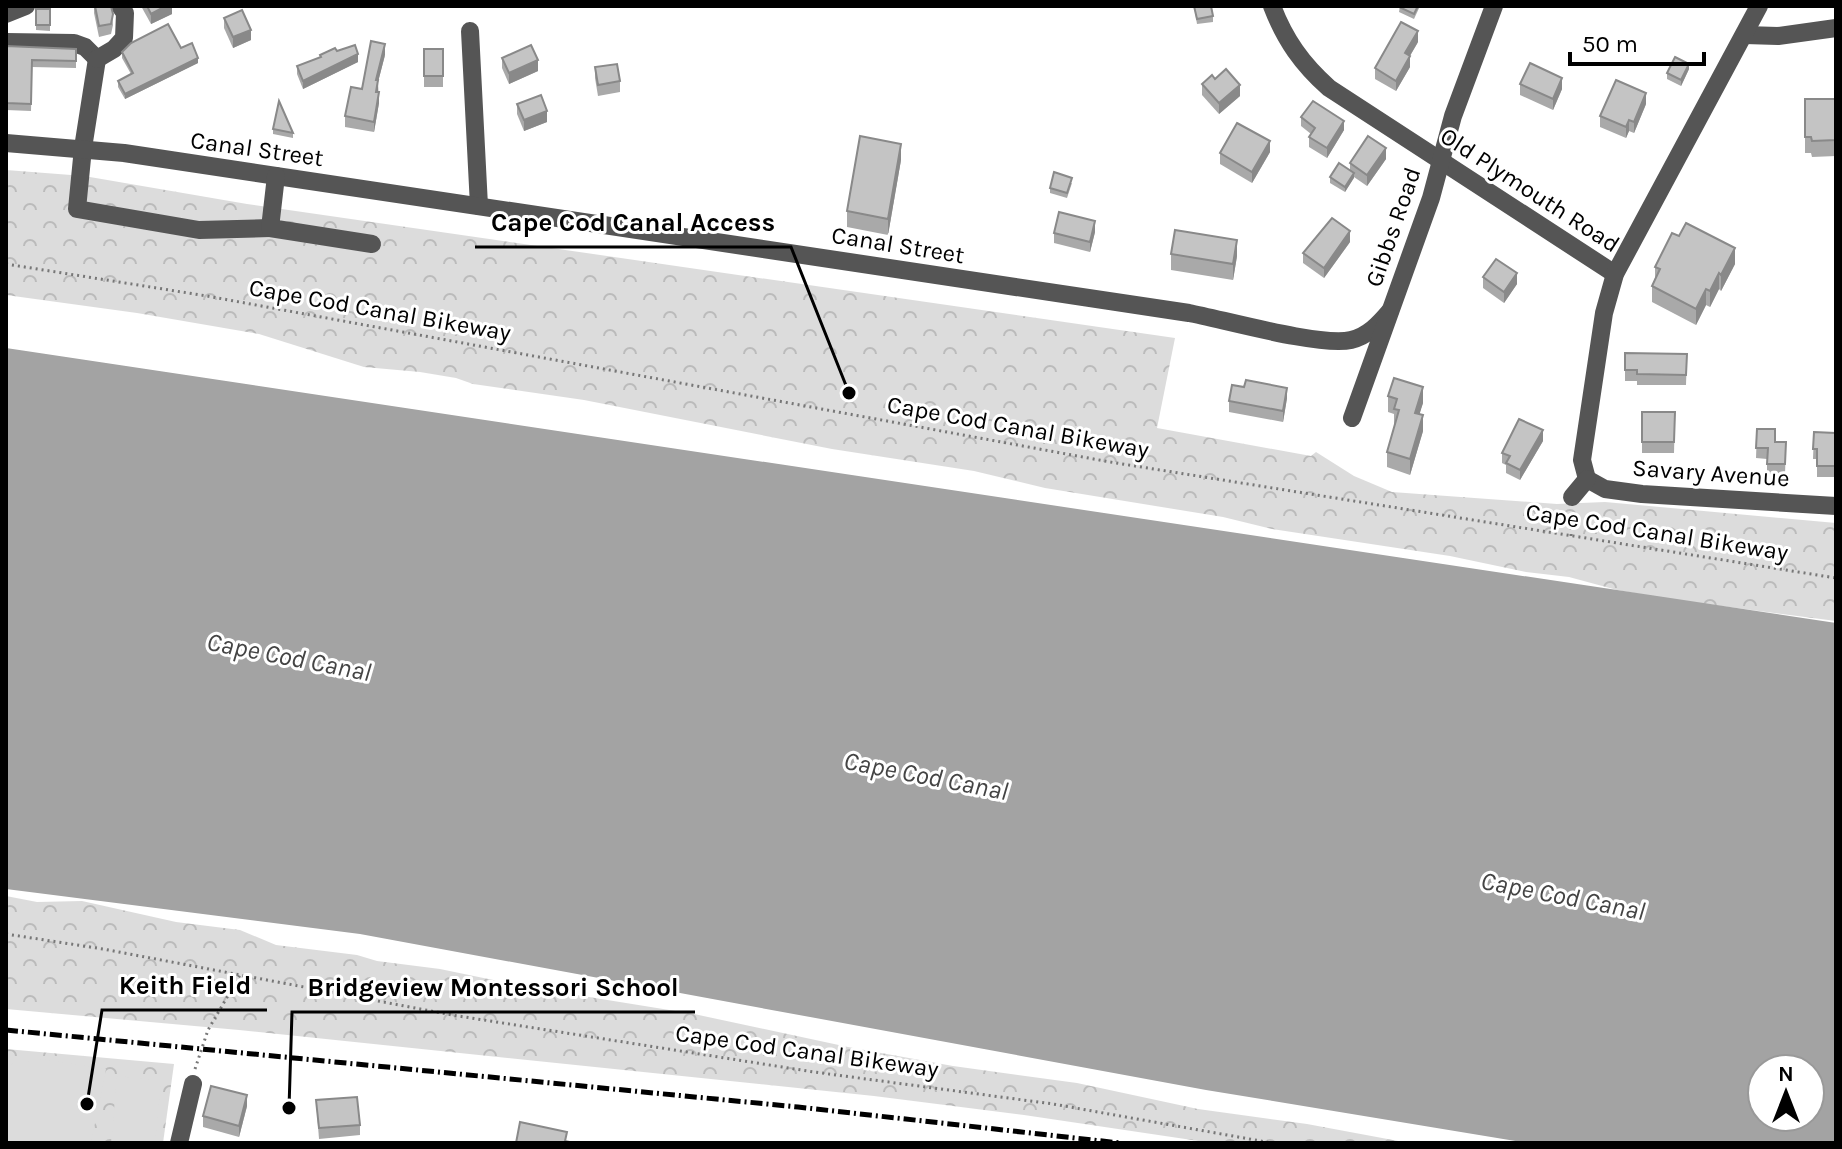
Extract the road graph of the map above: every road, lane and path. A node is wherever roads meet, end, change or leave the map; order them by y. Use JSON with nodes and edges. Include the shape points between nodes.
{"nodes":[{"id":1,"x":26,"y":6,"type":"edge"},
{"id":2,"x":120,"y":6,"type":"edge"},
{"id":3,"x":1272,"y":6,"type":"edge"},
{"id":4,"x":1494,"y":6,"type":"edge"},
{"id":5,"x":1759,"y":6,"type":"edge"},
{"id":6,"x":6,"y":14,"type":"edge"},
{"id":7,"x":1836,"y":28,"type":"edge"},
{"id":8,"x":470,"y":31,"type":"dead end"},
{"id":9,"x":1745,"y":35,"type":"junction"},
{"id":10,"x":6,"y":42,"type":"edge"},
{"id":11,"x":97,"y":59,"type":"junction"},
{"id":12,"x":6,"y":143,"type":"edge"},
{"id":13,"x":83,"y":148,"type":"junction"},
{"id":14,"x":1440,"y":160,"type":"junction"},
{"id":15,"x":276,"y":176,"type":"junction"},
{"id":16,"x":479,"y":206,"type":"junction"},
{"id":17,"x":270,"y":228,"type":"junction"},
{"id":18,"x":372,"y":244,"type":"dead end"},
{"id":19,"x":6,"y":264,"type":"edge"},
{"id":20,"x":1615,"y":274,"type":"junction"},
{"id":21,"x":1390,"y":311,"type":"junction"},
{"id":22,"x":1352,"y":418,"type":"dead end"},
{"id":23,"x":1587,"y":479,"type":"junction"},
{"id":24,"x":1572,"y":497,"type":"joint"},
{"id":25,"x":1836,"y":506,"type":"edge"},
{"id":26,"x":1571,"y":536,"type":"junction"},
{"id":27,"x":1836,"y":578,"type":"edge"},
{"id":28,"x":6,"y":934,"type":"edge"},
{"id":29,"x":240,"y":975,"type":"junction"},
{"id":30,"x":193,"y":1084,"type":"joint"},
{"id":31,"x":179,"y":1143,"type":"edge"},
{"id":32,"x":1272,"y":1143,"type":"edge"}],
"edges":[{"from":1,"to":6,"type":"street"},
{"from":2,"to":11,"type":"street","via":[[125,13],[124,38]]},
{"from":3,"to":14,"type":"street","name":"Old Plymouth Road","via":[[1294,52],[1310,71]]},
{"from":4,"to":14,"type":"street","name":"Gibbs Road"},
{"from":5,"to":9,"type":"street"},
{"from":7,"to":9,"type":"street"},
{"from":8,"to":16,"type":"street"},
{"from":9,"to":20,"type":"street"},
{"from":10,"to":11,"type":"street","via":[[74,43]]},
{"from":11,"to":13,"type":"street"},
{"from":12,"to":13,"type":"street","name":"Canal Street"},
{"from":13,"to":15,"type":"street","name":"Canal Street"},
{"from":13,"to":17,"type":"street","via":[[77,209],[199,230]]},
{"from":14,"to":20,"type":"street","name":"Old Plymouth Road"},
{"from":14,"to":21,"type":"street","name":"Gibbs Road"},
{"from":15,"to":16,"type":"street","name":"Canal Street"},
{"from":15,"to":17,"type":"street"},
{"from":16,"to":21,"type":"street","name":"Canal Street","via":[[1177,311],[1329,340],[1364,336]]},
{"from":17,"to":18,"type":"street"},
{"from":19,"to":26,"type":"path","name":"Cape Cod Canal Bikeway","via":[[1110,462]]},
{"from":20,"to":23,"type":"street","name":"Old Plymouth Road","via":[[1604,313],[1582,460]]},
{"from":21,"to":22,"type":"street","name":"Gibbs Road"},
{"from":23,"to":24,"type":"street"},
{"from":23,"to":25,"type":"street","name":"Savary Avenue","via":[[1605,489],[1642,494]]},
{"from":24,"to":26,"type":"path"},
{"from":26,"to":27,"type":"path","name":"Cape Cod Canal Bikeway"},
{"from":28,"to":29,"type":"path","name":"Cape Cod Canal Bikeway"},
{"from":29,"to":30,"type":"path","via":[[208,1030]]},
{"from":29,"to":32,"type":"path","name":"Cape Cod Canal Bikeway","via":[[452,1015],[1053,1104]]},
{"from":30,"to":31,"type":"street"}]}
